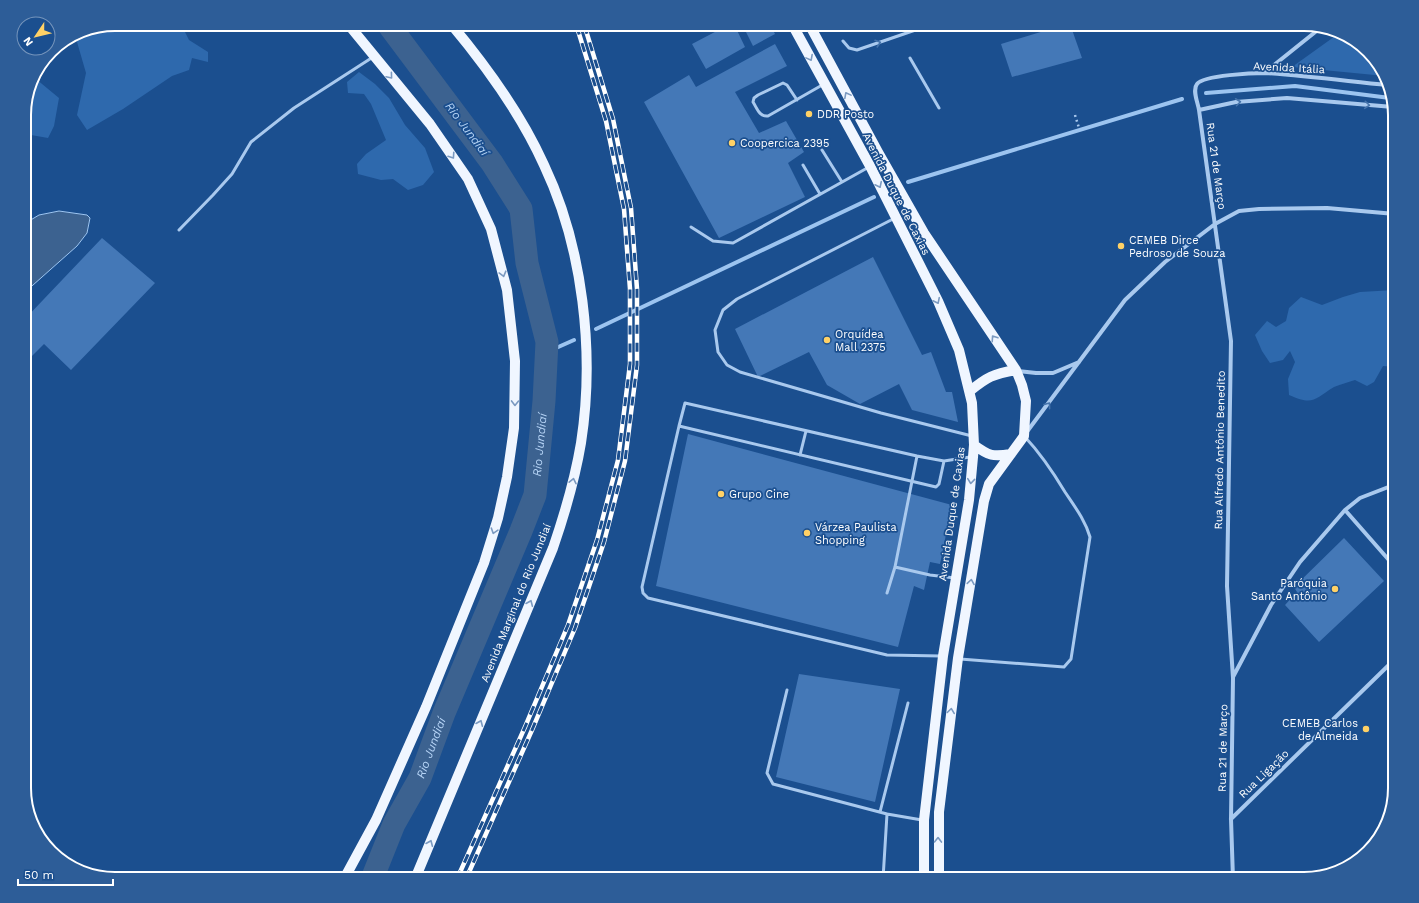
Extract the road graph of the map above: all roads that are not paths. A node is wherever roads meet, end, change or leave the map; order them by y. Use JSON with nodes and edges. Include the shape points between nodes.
{"nodes":[{"id":1,"x":354,"y":31,"type":"edge"},
{"id":2,"x":457,"y":31,"type":"edge"},
{"id":3,"x":796,"y":31,"type":"edge"},
{"id":4,"x":813,"y":31,"type":"edge"},
{"id":5,"x":913,"y":31,"type":"edge"},
{"id":6,"x":1315,"y":32,"type":"edge"},
{"id":7,"x":843,"y":41,"type":"dead end"},
{"id":8,"x":374,"y":56,"type":"junction"},
{"id":9,"x":910,"y":58,"type":"dead end"},
{"id":10,"x":1264,"y":73,"type":"junction"},
{"id":11,"x":824,"y":84,"type":"junction"},
{"id":12,"x":1382,"y":85,"type":"edge"},
{"id":13,"x":797,"y":100,"type":"junction"},
{"id":14,"x":1387,"y":107,"type":"edge"},
{"id":15,"x":939,"y":108,"type":"dead end"},
{"id":16,"x":1199,"y":110,"type":"junction"},
{"id":17,"x":822,"y":150,"type":"dead end"},
{"id":18,"x":803,"y":165,"type":"dead end"},
{"id":19,"x":870,"y":166,"type":"junction"},
{"id":20,"x":842,"y":182,"type":"junction"},
{"id":21,"x":820,"y":194,"type":"junction"},
{"id":22,"x":1388,"y":213,"type":"edge"},
{"id":23,"x":895,"y":218,"type":"junction"},
{"id":24,"x":1215,"y":224,"type":"junction"},
{"id":25,"x":691,"y":227,"type":"dead end"},
{"id":26,"x":179,"y":230,"type":"dead end"},
{"id":27,"x":1079,"y":362,"type":"junction"},
{"id":28,"x":1016,"y":370,"type":"junction"},
{"id":29,"x":970,"y":391,"type":"junction"},
{"id":30,"x":679,"y":426,"type":"junction"},
{"id":31,"x":806,"y":431,"type":"junction"},
{"id":32,"x":1024,"y":436,"type":"junction"},
{"id":33,"x":974,"y":441,"type":"junction"},
{"id":34,"x":1011,"y":454,"type":"junction"},
{"id":35,"x":800,"y":455,"type":"junction"},
{"id":36,"x":917,"y":456,"type":"junction"},
{"id":37,"x":973,"y":457,"type":"junction"},
{"id":38,"x":944,"y":461,"type":"junction"},
{"id":39,"x":912,"y":481,"type":"junction"},
{"id":40,"x":1388,"y":487,"type":"edge"},
{"id":41,"x":1345,"y":510,"type":"junction"},
{"id":42,"x":1388,"y":558,"type":"edge"},
{"id":43,"x":895,"y":567,"type":"junction"},
{"id":44,"x":956,"y":578,"type":"junction"},
{"id":45,"x":887,"y":593,"type":"dead end"},
{"id":46,"x":943,"y":656,"type":"junction"},
{"id":47,"x":958,"y":658,"type":"junction"},
{"id":48,"x":1388,"y":666,"type":"edge"},
{"id":49,"x":1233,"y":678,"type":"junction"},
{"id":50,"x":786,"y":690,"type":"dead end"},
{"id":51,"x":908,"y":703,"type":"dead end"},
{"id":52,"x":880,"y":812,"type":"junction"},
{"id":53,"x":887,"y":814,"type":"junction"},
{"id":54,"x":1231,"y":819,"type":"junction"},
{"id":55,"x":924,"y":820,"type":"junction"},
{"id":56,"x":348,"y":872,"type":"edge"},
{"id":57,"x":418,"y":872,"type":"edge"},
{"id":58,"x":883,"y":872,"type":"edge"},
{"id":59,"x":924,"y":872,"type":"edge"},
{"id":60,"x":938,"y":872,"type":"edge"},
{"id":61,"x":1232,"y":872,"type":"edge"}],
"edges":[{"from":1,"to":8,"type":"main road"},
{"from":57,"to":2,"type":"main road","name":"Avenida Marginal do Rio Jundiaí","one_way":true,"via":[[554,548],[570,497],[581,443],[587,385],[585,330],[577,266],[564,216],[545,165],[522,122],[481,60]]},
{"from":3,"to":11,"type":"main road","name":"Avenida Duque de Caxias","one_way":true},
{"from":28,"to":4,"type":"main road","name":"Avenida Duque de Caxias","one_way":true,"via":[[924,232]]},
{"from":7,"to":5,"type":"lane","one_way":true,"via":[[849,48],[857,50]]},
{"from":6,"to":10,"type":"street"},
{"from":8,"to":26,"type":"lane","via":[[294,108],[251,142],[232,174]]},
{"from":8,"to":56,"type":"main road","one_way":true,"via":[[430,124],[468,180],[491,229],[507,290],[510,313],[515,361],[514,428],[498,518],[484,563],[426,707],[376,820]]},
{"from":9,"to":15,"type":"lane"},
{"from":10,"to":12,"type":"street","name":"Avenida Itália"},
{"from":10,"to":16,"type":"street","name":"Avenida Itália","via":[[1213,76],[1202,80],[1195,90]]},
{"from":11,"to":13,"type":"lane"},
{"from":11,"to":19,"type":"main road","name":"Avenida Duque de Caxias"},
{"from":13,"to":13,"type":"lane","via":[[764,117],[753,102],[758,95],[783,84],[787,85]]},
{"from":16,"to":14,"type":"street","one_way":true,"via":[[1236,102],[1287,98]]},
{"from":16,"to":24,"type":"street","name":"Rua 21 de Março"},
{"from":17,"to":20,"type":"lane"},
{"from":18,"to":21,"type":"lane"},
{"from":19,"to":20,"type":"lane"},
{"from":19,"to":23,"type":"main road","name":"Avenida Duque de Caxias","one_way":true},
{"from":20,"to":21,"type":"lane"},
{"from":21,"to":25,"type":"lane","via":[[733,243],[713,241]]},
{"from":22,"to":24,"type":"street","via":[[1327,208],[1259,209],[1239,211]]},
{"from":23,"to":29,"type":"main road","name":"Avenida Duque de Caxias","one_way":true,"via":[[938,301],[959,350]]},
{"from":23,"to":33,"type":"lane","via":[[737,299],[724,310],[715,330],[718,352],[728,365],[740,372]]},
{"from":24,"to":27,"type":"street","via":[[1165,262],[1125,300]]},
{"from":24,"to":49,"type":"street","name":"Rua Alfredo Antônio Benedito","via":[[1231,341],[1227,586]]},
{"from":27,"to":28,"type":"street","via":[[1053,373]]},
{"from":32,"to":27,"type":"street","one_way":true},
{"from":28,"to":29,"type":"main road","via":[[985,378]]},
{"from":28,"to":32,"type":"main road","via":[[1026,401]]},
{"from":29,"to":33,"type":"main road","name":"Avenida Duque de Caxias"},
{"from":30,"to":31,"type":"lane","via":[[685,402]]},
{"from":30,"to":35,"type":"lane"},
{"from":30,"to":46,"type":"lane","via":[[642,587],[648,598],[887,655]]},
{"from":31,"to":35,"type":"lane"},
{"from":31,"to":36,"type":"lane"},
{"from":32,"to":34,"type":"main road"},
{"from":32,"to":47,"type":"lane","via":[[1046,462],[1086,524],[1090,538],[1072,659],[1064,667]]},
{"from":33,"to":34,"type":"main road","via":[[985,453],[997,457]]},
{"from":33,"to":37,"type":"main road","name":"Avenida Duque de Caxias"},
{"from":47,"to":34,"type":"main road","one_way":true,"via":[[984,501],[989,484]]},
{"from":35,"to":39,"type":"lane"},
{"from":36,"to":38,"type":"lane"},
{"from":36,"to":39,"type":"lane"},
{"from":37,"to":38,"type":"lane"},
{"from":37,"to":44,"type":"main road","name":"Avenida Duque de Caxias","one_way":true},
{"from":38,"to":39,"type":"lane","via":[[938,486]]},
{"from":39,"to":43,"type":"lane"},
{"from":40,"to":41,"type":"street","via":[[1360,498]]},
{"from":41,"to":42,"type":"street"},
{"from":41,"to":49,"type":"street","via":[[1300,562],[1271,605]]},
{"from":43,"to":44,"type":"lane"},
{"from":43,"to":45,"type":"lane"},
{"from":44,"to":46,"type":"main road","name":"Avenida Duque de Caxias"},
{"from":46,"to":55,"type":"main road","name":"Avenida Duque de Caxias"},
{"from":60,"to":47,"type":"main road","one_way":true,"via":[[938,812]]},
{"from":48,"to":54,"type":"street","name":"Rua Ligação"},
{"from":49,"to":54,"type":"street","name":"Rua 21 de Março"},
{"from":50,"to":52,"type":"lane","via":[[767,773],[773,784]]},
{"from":51,"to":52,"type":"lane"},
{"from":52,"to":53,"type":"lane"},
{"from":53,"to":55,"type":"lane"},
{"from":53,"to":58,"type":"lane"},
{"from":54,"to":61,"type":"street"},
{"from":55,"to":59,"type":"main road","name":"Avenida Duque de Caxias"}]}
